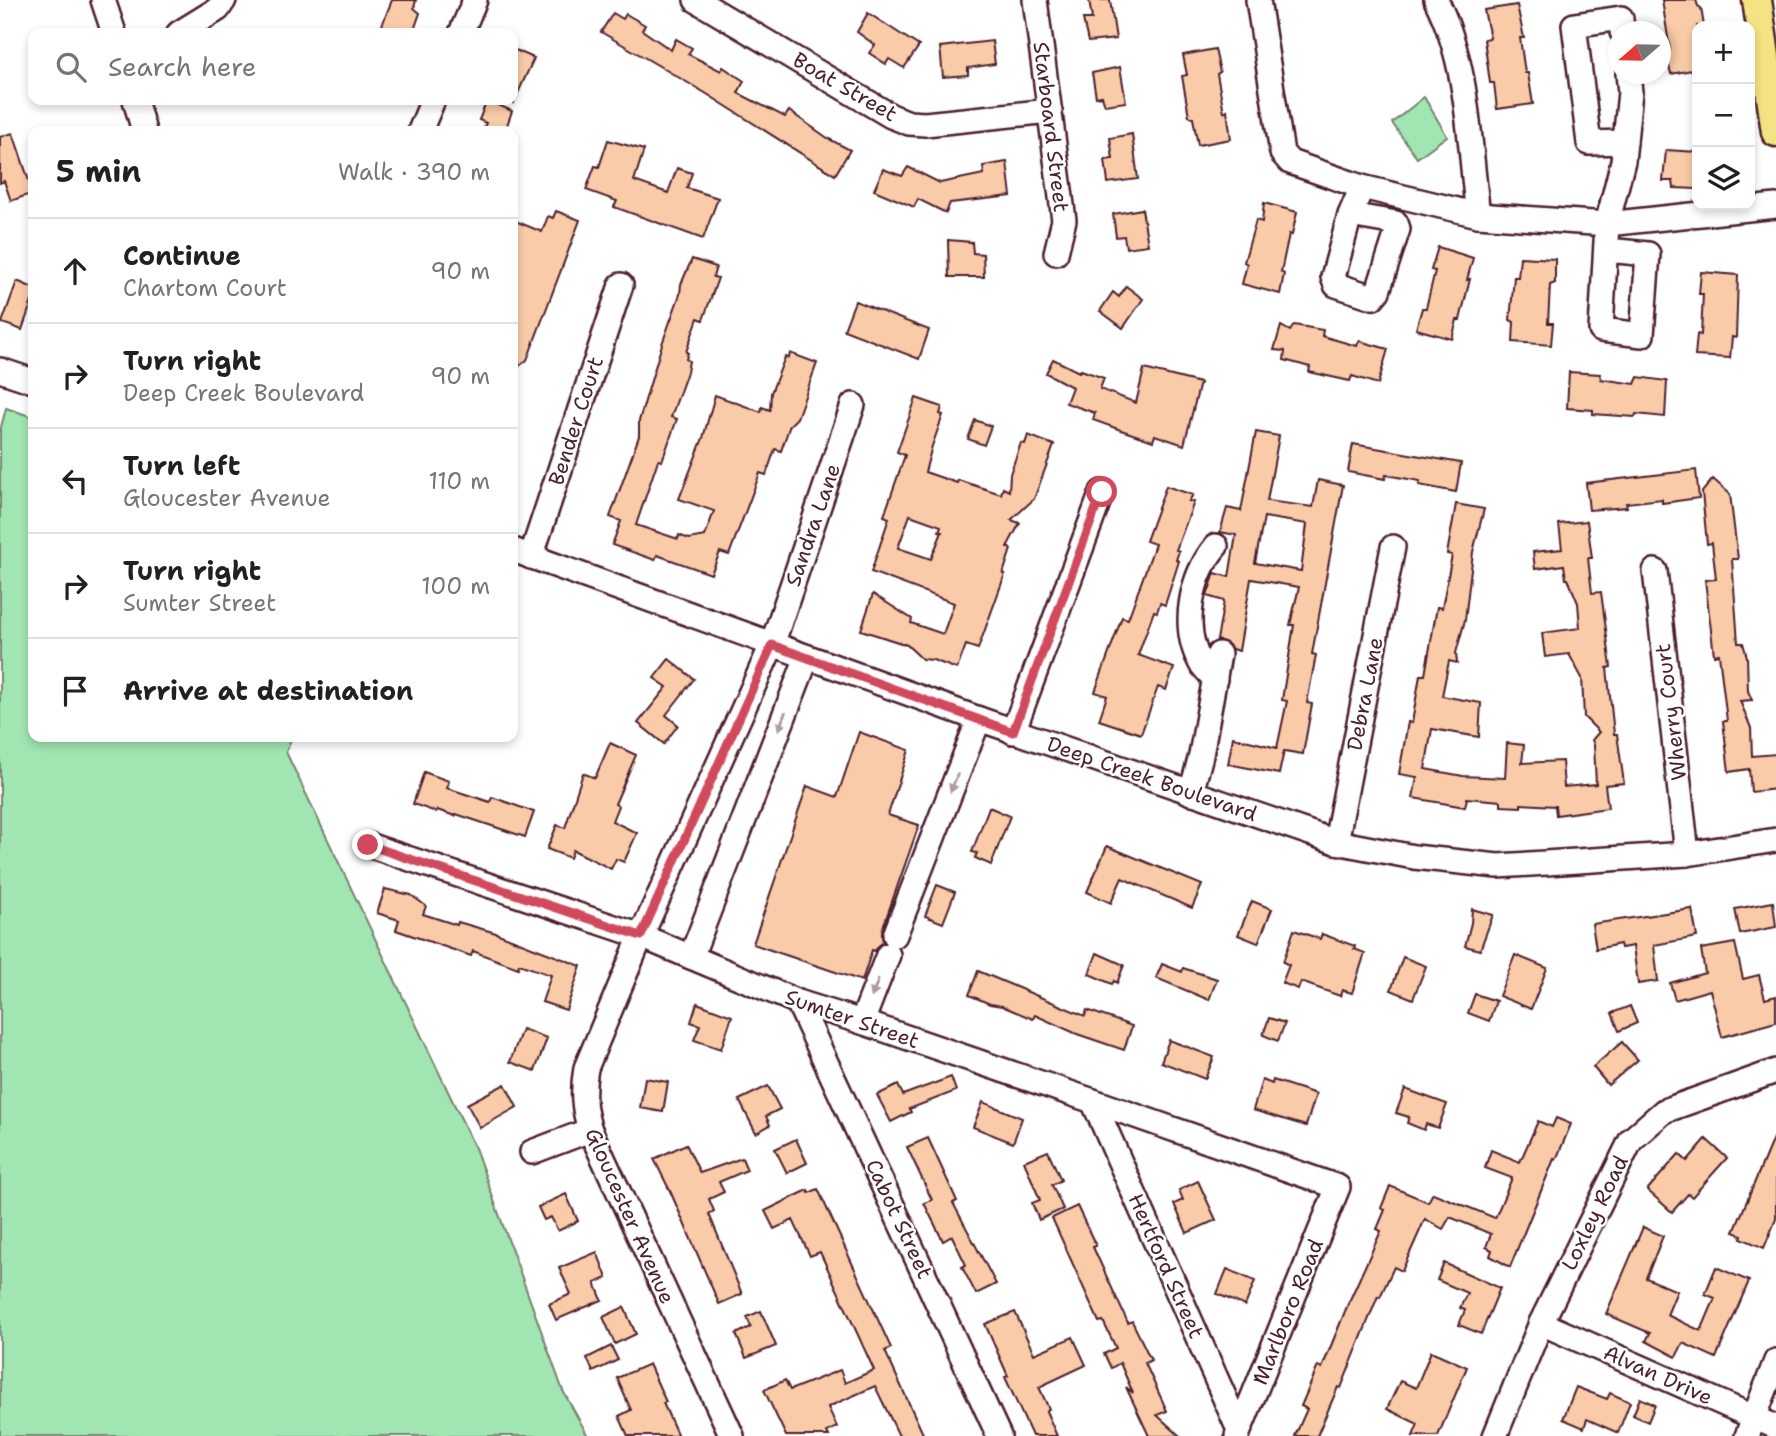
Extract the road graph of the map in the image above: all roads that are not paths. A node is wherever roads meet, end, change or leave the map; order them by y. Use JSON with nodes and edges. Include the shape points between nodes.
{"nodes":[{"id":1,"x":103,"y":0,"type":"edge"},
{"id":2,"x":224,"y":0,"type":"edge"},
{"id":3,"x":475,"y":0,"type":"edge"},
{"id":4,"x":696,"y":0,"type":"edge"},
{"id":5,"x":1035,"y":0,"type":"edge"},
{"id":6,"x":1258,"y":0,"type":"edge"},
{"id":7,"x":1436,"y":0,"type":"edge"},
{"id":8,"x":1757,"y":0,"type":"edge"},
{"id":9,"x":731,"y":9,"type":"edge"},
{"id":10,"x":1621,"y":21,"type":"edge"},
{"id":11,"x":112,"y":28,"type":"edge"},
{"id":12,"x":187,"y":28,"type":"edge"},
{"id":13,"x":463,"y":28,"type":"edge"},
{"id":14,"x":1771,"y":59,"type":"edge"},
{"id":15,"x":1629,"y":84,"type":"edge"},
{"id":16,"x":136,"y":105,"type":"edge"},
{"id":17,"x":431,"y":105,"type":"edge"},
{"id":18,"x":1051,"y":111,"type":"junction"},
{"id":19,"x":143,"y":126,"type":"edge"},
{"id":20,"x":422,"y":126,"type":"edge"},
{"id":21,"x":1776,"y":132,"type":"edge"},
{"id":22,"x":1625,"y":142,"type":"junction"},
{"id":23,"x":1362,"y":187,"type":"junction"},
{"id":24,"x":1776,"y":206,"type":"edge"},
{"id":25,"x":1350,"y":215,"type":"dead end"},
{"id":26,"x":1478,"y":215,"type":"junction"},
{"id":27,"x":1607,"y":225,"type":"junction"},
{"id":28,"x":1606,"y":250,"type":"dead end"},
{"id":29,"x":1056,"y":253,"type":"dead end"},
{"id":30,"x":621,"y":285,"type":"dead end"},
{"id":31,"x":0,"y":370,"type":"edge"},
{"id":32,"x":28,"y":379,"type":"edge"},
{"id":33,"x":853,"y":405,"type":"dead end"},
{"id":34,"x":1102,"y":492,"type":"dead end"},
{"id":35,"x":1216,"y":546,"type":"dead end"},
{"id":36,"x":1393,"y":547,"type":"dead end"},
{"id":37,"x":522,"y":553,"type":"edge"},
{"id":38,"x":1654,"y":570,"type":"dead end"},
{"id":39,"x":772,"y":645,"type":"junction"},
{"id":40,"x":1219,"y":654,"type":"dead end"},
{"id":41,"x":807,"y":657,"type":"junction"},
{"id":42,"x":1215,"y":679,"type":"junction"},
{"id":43,"x":979,"y":719,"type":"junction"},
{"id":44,"x":1013,"y":732,"type":"junction"},
{"id":45,"x":1192,"y":793,"type":"junction"},
{"id":46,"x":1776,"y":840,"type":"edge"},
{"id":47,"x":1336,"y":842,"type":"junction"},
{"id":48,"x":368,"y":845,"type":"dead end"},
{"id":49,"x":1687,"y":854,"type":"junction"},
{"id":50,"x":641,"y":936,"type":"junction"},
{"id":51,"x":691,"y":957,"type":"junction"},
{"id":52,"x":798,"y":1002,"type":"junction"},
{"id":53,"x":862,"y":1022,"type":"junction"},
{"id":54,"x":1776,"y":1071,"type":"edge"},
{"id":55,"x":1093,"y":1101,"type":"junction"},
{"id":56,"x":590,"y":1130,"type":"junction"},
{"id":57,"x":532,"y":1152,"type":"dead end"},
{"id":58,"x":1338,"y":1187,"type":"joint"},
{"id":59,"x":1541,"y":1323,"type":"junction"},
{"id":60,"x":1776,"y":1361,"type":"edge"},
{"id":61,"x":1751,"y":1427,"type":"edge"},
{"id":62,"x":1776,"y":1427,"type":"edge"},
{"id":63,"x":1238,"y":1433,"type":"edge"},
{"id":64,"x":732,"y":1436,"type":"edge"},
{"id":65,"x":999,"y":1436,"type":"edge"},
{"id":66,"x":1495,"y":1436,"type":"edge"}],
"edges":[{"from":1,"to":11,"type":"street"},
{"from":2,"to":12,"type":"street","via":[[218,9]]},
{"from":3,"to":13,"type":"street"},
{"from":4,"to":9,"type":"street","name":"Boat Street"},
{"from":5,"to":18,"type":"street","name":"Starboard Street"},
{"from":6,"to":23,"type":"street","via":[[1282,153],[1290,162]]},
{"from":7,"to":26,"type":"street","via":[[1450,26],[1463,91]]},
{"from":8,"to":14,"type":"main road"},
{"from":9,"to":18,"type":"street","name":"Boat Street","via":[[891,116],[909,123]]},
{"from":10,"to":22,"type":"street","via":[[1574,25],[1589,143]]},
{"from":14,"to":21,"type":"main road"},
{"from":15,"to":22,"type":"street"},
{"from":16,"to":19,"type":"street"},
{"from":17,"to":20,"type":"street"},
{"from":18,"to":29,"type":"street","name":"Starboard Street","via":[[1064,220]]},
{"from":22,"to":27,"type":"street"},
{"from":23,"to":25,"type":"street"},
{"from":23,"to":26,"type":"street"},
{"from":24,"to":27,"type":"street"},
{"from":26,"to":27,"type":"street"},
{"from":27,"to":28,"type":"street"},
{"from":30,"to":37,"type":"street","name":"Bender Court"},
{"from":31,"to":32,"type":"street"},
{"from":33,"to":39,"type":"street","name":"Sandra Lane"},
{"from":34,"to":44,"type":"street"},
{"from":35,"to":42,"type":"street","via":[[1205,559],[1190,611],[1200,663]]},
{"from":36,"to":47,"type":"street","name":"Debra Lane"},
{"from":37,"to":39,"type":"street","name":"Deep Creek Boulevard"},
{"from":38,"to":49,"type":"street","name":"Wherry Court"},
{"from":39,"to":41,"type":"street","name":"Deep Creek Boulevard"},
{"from":39,"to":50,"type":"street","name":"Gloucester Avenue"},
{"from":40,"to":42,"type":"street"},
{"from":41,"to":43,"type":"street","name":"Deep Creek Boulevard"},
{"from":41,"to":51,"type":"street","one_way":true},
{"from":42,"to":45,"type":"street"},
{"from":43,"to":44,"type":"street","name":"Deep Creek Boulevard"},
{"from":43,"to":53,"type":"street","one_way":true},
{"from":44,"to":45,"type":"street","name":"Deep Creek Boulevard"},
{"from":45,"to":47,"type":"street","name":"Deep Creek Boulevard"},
{"from":46,"to":49,"type":"street","name":"Deep Creek Boulevard"},
{"from":47,"to":49,"type":"street","name":"Deep Creek Boulevard","via":[[1498,866]]},
{"from":48,"to":50,"type":"street","name":"Sumter Street"},
{"from":50,"to":51,"type":"street","name":"Sumter Street"},
{"from":50,"to":56,"type":"street","name":"Gloucester Avenue","via":[[586,1068],[583,1106]]},
{"from":51,"to":52,"type":"street","name":"Sumter Street"},
{"from":52,"to":53,"type":"street","name":"Sumter Street"},
{"from":52,"to":65,"type":"street","name":"Cabot Street"},
{"from":53,"to":55,"type":"street","name":"Sumter Street"},
{"from":54,"to":59,"type":"street","name":"Loxley Road","via":[[1664,1111],[1631,1140]]},
{"from":55,"to":58,"type":"street","name":"Sumter Street"},
{"from":55,"to":63,"type":"street","name":"Hertford Street"},
{"from":56,"to":57,"type":"street"},
{"from":56,"to":64,"type":"street","name":"Gloucester Avenue"},
{"from":58,"to":63,"type":"street","name":"Marlboro Road"},
{"from":59,"to":61,"type":"street","name":"Alvan Drive"},
{"from":59,"to":66,"type":"street","name":"Loxley Road"},
{"from":60,"to":61,"type":"street"},
{"from":61,"to":62,"type":"street","name":"Alvan Drive"}]}
